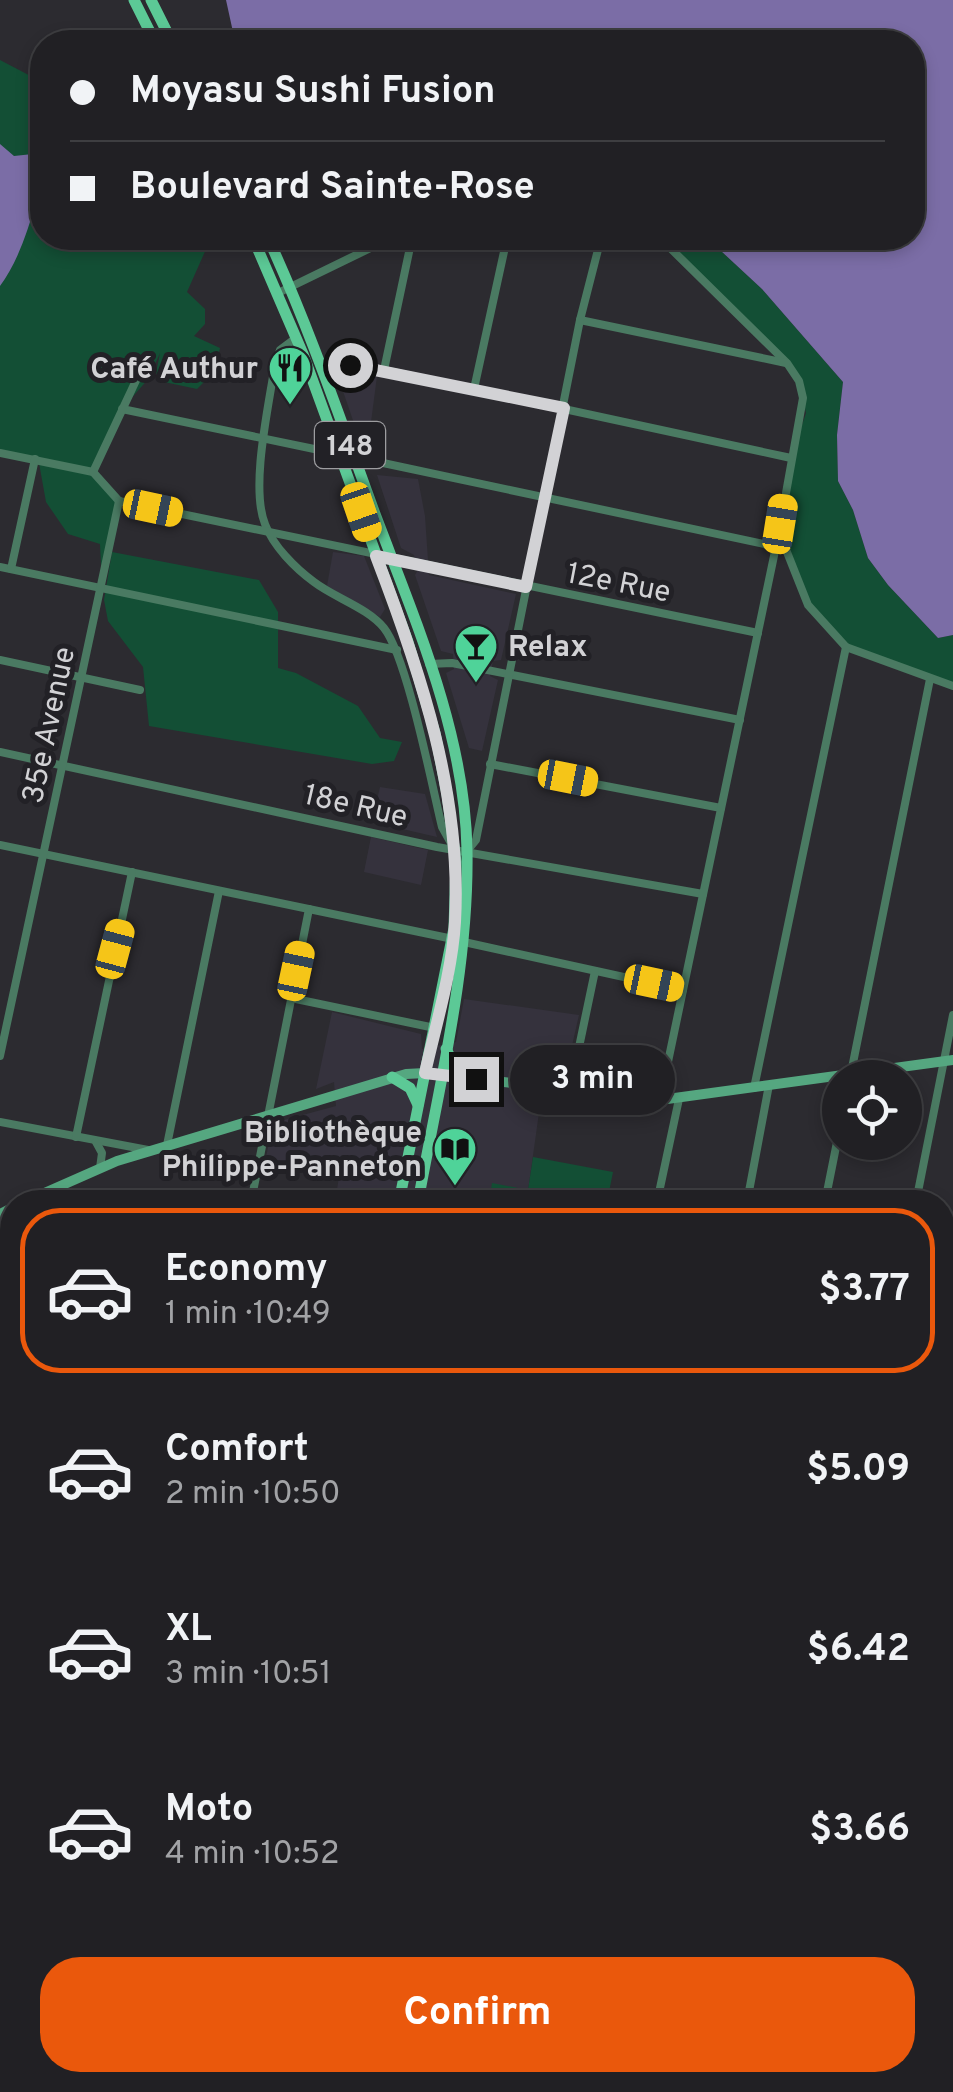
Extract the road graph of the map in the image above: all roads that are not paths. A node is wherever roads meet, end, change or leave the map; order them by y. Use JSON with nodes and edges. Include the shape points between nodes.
{"nodes":[{"id":1,"x":134,"y":0,"type":"edge"},
{"id":2,"x":151,"y":0,"type":"edge"},
{"id":3,"x":149,"y":30,"type":"edge"},
{"id":4,"x":166,"y":30,"type":"edge"},
{"id":5,"x":260,"y":250,"type":"edge"},
{"id":6,"x":272,"y":250,"type":"edge"},
{"id":7,"x":366,"y":250,"type":"edge"},
{"id":8,"x":409,"y":250,"type":"edge"},
{"id":9,"x":504,"y":250,"type":"edge"},
{"id":10,"x":598,"y":250,"type":"edge"},
{"id":11,"x":672,"y":250,"type":"edge"},
{"id":12,"x":284,"y":290,"type":"junction"},
{"id":13,"x":580,"y":320,"type":"junction"},
{"id":14,"x":302,"y":335,"type":"junction"},
{"id":15,"x":787,"y":364,"type":"junction"},
{"id":16,"x":321,"y":365,"type":"junction"},
{"id":17,"x":384,"y":370,"type":"junction"},
{"id":18,"x":140,"y":372,"type":"dead end"},
{"id":19,"x":474,"y":388,"type":"junction"},
{"id":20,"x":564,"y":408,"type":"junction"},
{"id":21,"x":122,"y":409,"type":"junction"},
{"id":22,"x":265,"y":438,"type":"junction"},
{"id":23,"x":338,"y":449,"type":"junction"},
{"id":24,"x":0,"y":453,"type":"edge"},
{"id":25,"x":791,"y":458,"type":"junction"},
{"id":26,"x":35,"y":459,"type":"junction"},
{"id":27,"x":357,"y":463,"type":"junction"},
{"id":28,"x":93,"y":472,"type":"junction"},
{"id":29,"x":544,"y":497,"type":"junction"},
{"id":30,"x":119,"y":501,"type":"junction"},
{"id":31,"x":269,"y":532,"type":"junction"},
{"id":32,"x":781,"y":548,"type":"junction"},
{"id":33,"x":376,"y":556,"type":"junction"},
{"id":34,"x":392,"y":559,"type":"junction"},
{"id":35,"x":0,"y":567,"type":"edge"},
{"id":36,"x":11,"y":570,"type":"junction"},
{"id":37,"x":526,"y":587,"type":"junction"},
{"id":38,"x":100,"y":588,"type":"junction"},
{"id":39,"x":758,"y":633,"type":"junction"},
{"id":40,"x":846,"y":648,"type":"junction"},
{"id":41,"x":395,"y":650,"type":"junction"},
{"id":42,"x":411,"y":651,"type":"junction"},
{"id":43,"x":0,"y":660,"type":"edge"},
{"id":44,"x":429,"y":664,"type":"junction"},
{"id":45,"x":508,"y":674,"type":"junction"},
{"id":46,"x":81,"y":677,"type":"junction"},
{"id":47,"x":930,"y":679,"type":"junction"},
{"id":48,"x":953,"y":686,"type":"edge"},
{"id":49,"x":140,"y":690,"type":"dead end"},
{"id":50,"x":740,"y":720,"type":"junction"},
{"id":51,"x":0,"y":752,"type":"edge"},
{"id":52,"x":490,"y":764,"type":"junction"},
{"id":53,"x":62,"y":766,"type":"junction"},
{"id":54,"x":721,"y":808,"type":"junction"},
{"id":55,"x":0,"y":845,"type":"edge"},
{"id":56,"x":461,"y":850,"type":"junction"},
{"id":57,"x":43,"y":854,"type":"junction"},
{"id":58,"x":132,"y":872,"type":"junction"},
{"id":59,"x":219,"y":890,"type":"junction"},
{"id":60,"x":703,"y":894,"type":"junction"},
{"id":61,"x":309,"y":909,"type":"junction"},
{"id":62,"x":458,"y":941,"type":"junction"},
{"id":63,"x":594,"y":971,"type":"junction"},
{"id":64,"x":683,"y":990,"type":"junction"},
{"id":65,"x":291,"y":998,"type":"junction"},
{"id":66,"x":953,"y":1015,"type":"edge"},
{"id":67,"x":435,"y":1028,"type":"junction"},
{"id":68,"x":446,"y":1049,"type":"junction"},
{"id":69,"x":0,"y":1056,"type":"edge"},
{"id":70,"x":853,"y":1060,"type":"edge"},
{"id":71,"x":948,"y":1061,"type":"edge"},
{"id":72,"x":922,"y":1065,"type":"edge"},
{"id":73,"x":425,"y":1073,"type":"junction"},
{"id":74,"x":440,"y":1075,"type":"junction"},
{"id":75,"x":392,"y":1077,"type":"junction"},
{"id":76,"x":476,"y":1079,"type":"junction"},
{"id":77,"x":822,"y":1079,"type":"edge"},
{"id":78,"x":769,"y":1086,"type":"junction"},
{"id":79,"x":754,"y":1088,"type":"junction"},
{"id":80,"x":570,"y":1090,"type":"junction"},
{"id":81,"x":679,"y":1099,"type":"junction"},
{"id":82,"x":660,"y":1100,"type":"junction"},
{"id":83,"x":418,"y":1105,"type":"junction"},
{"id":84,"x":266,"y":1115,"type":"junction"},
{"id":85,"x":0,"y":1122,"type":"edge"},
{"id":86,"x":76,"y":1138,"type":"junction"},
{"id":87,"x":96,"y":1142,"type":"junction"},
{"id":88,"x":167,"y":1145,"type":"junction"},
{"id":89,"x":149,"y":1150,"type":"junction"},
{"id":90,"x":833,"y":1160,"type":"edge"},
{"id":91,"x":100,"y":1168,"type":"junction"},
{"id":92,"x":57,"y":1190,"type":"edge"},
{"id":93,"x":253,"y":1190,"type":"edge"},
{"id":94,"x":401,"y":1190,"type":"edge"},
{"id":95,"x":420,"y":1190,"type":"edge"},
{"id":96,"x":660,"y":1190,"type":"edge"},
{"id":97,"x":749,"y":1190,"type":"edge"},
{"id":98,"x":827,"y":1190,"type":"edge"},
{"id":99,"x":919,"y":1190,"type":"edge"}],
"edges":[{"from":1,"to":3,"type":"main road"},
{"from":2,"to":4,"type":"main road"},
{"from":5,"to":12,"type":"main road","number":"148"},
{"from":6,"to":12,"type":"main road","number":"148"},
{"from":7,"to":12,"type":"street"},
{"from":8,"to":17,"type":"street"},
{"from":9,"to":19,"type":"street"},
{"from":10,"to":13,"type":"street"},
{"from":11,"to":15,"type":"street"},
{"from":12,"to":14,"type":"main road","number":"148"},
{"from":13,"to":15,"type":"street"},
{"from":13,"to":20,"type":"street"},
{"from":14,"to":16,"type":"main road","number":"148"},
{"from":14,"to":22,"type":"street","via":[[278,355]]},
{"from":14,"to":23,"type":"main road","number":"148"},
{"from":15,"to":25,"type":"street","via":[[803,398]]},
{"from":16,"to":17,"type":"street"},
{"from":16,"to":27,"type":"main road","number":"148"},
{"from":17,"to":19,"type":"street"},
{"from":18,"to":21,"type":"street"},
{"from":19,"to":20,"type":"street"},
{"from":20,"to":25,"type":"street"},
{"from":20,"to":29,"type":"street"},
{"from":21,"to":22,"type":"street"},
{"from":21,"to":28,"type":"street"},
{"from":22,"to":23,"type":"street"},
{"from":22,"to":31,"type":"street","via":[[260,499]]},
{"from":23,"to":33,"type":"main road","number":"148"},
{"from":24,"to":26,"type":"street"},
{"from":25,"to":32,"type":"street"},
{"from":26,"to":28,"type":"street"},
{"from":26,"to":36,"type":"street"},
{"from":27,"to":29,"type":"street","via":[[369,460]]},
{"from":27,"to":34,"type":"main road","number":"148"},
{"from":28,"to":30,"type":"street"},
{"from":29,"to":32,"type":"street"},
{"from":29,"to":37,"type":"street"},
{"from":30,"to":31,"type":"street","name":"12e Rue"},
{"from":30,"to":38,"type":"street","name":"35e Avenue"},
{"from":31,"to":33,"type":"street","name":"12e Rue"},
{"from":31,"to":41,"type":"street","via":[[307,577],[380,624]]},
{"from":32,"to":39,"type":"street"},
{"from":32,"to":40,"type":"street","via":[[808,605]]},
{"from":33,"to":34,"type":"street","name":"12e Rue"},
{"from":33,"to":42,"type":"main road","number":"148"},
{"from":34,"to":37,"type":"street","name":"12e Rue"},
{"from":34,"to":44,"type":"main road","number":"148"},
{"from":35,"to":36,"type":"street"},
{"from":36,"to":38,"type":"street"},
{"from":37,"to":39,"type":"street","name":"12e Rue"},
{"from":37,"to":45,"type":"street"},
{"from":38,"to":41,"type":"street"},
{"from":38,"to":46,"type":"street","name":"35e Avenue"},
{"from":39,"to":50,"type":"street"},
{"from":40,"to":47,"type":"street"},
{"from":40,"to":79,"type":"street"},
{"from":41,"to":42,"type":"street"},
{"from":41,"to":56,"type":"street","via":[[442,827]]},
{"from":42,"to":56,"type":"main road","number":"148"},
{"from":43,"to":46,"type":"street"},
{"from":44,"to":45,"type":"street"},
{"from":44,"to":56,"type":"main road","number":"148","via":[[456,765]]},
{"from":45,"to":50,"type":"street"},
{"from":45,"to":52,"type":"street"},
{"from":46,"to":49,"type":"street"},
{"from":46,"to":53,"type":"street","name":"35e Avenue"},
{"from":47,"to":48,"type":"street"},
{"from":47,"to":70,"type":"street"},
{"from":50,"to":54,"type":"street"},
{"from":51,"to":53,"type":"street","name":"18e Rue"},
{"from":52,"to":54,"type":"street"},
{"from":52,"to":56,"type":"street","via":[[476,840]]},
{"from":53,"to":56,"type":"street","name":"18e Rue"},
{"from":53,"to":57,"type":"street","name":"35e Avenue"},
{"from":54,"to":60,"type":"street"},
{"from":55,"to":57,"type":"street"},
{"from":56,"to":60,"type":"street","name":"18e Rue"},
{"from":56,"to":62,"type":"main road","number":"148"},
{"from":57,"to":58,"type":"street"},
{"from":57,"to":69,"type":"street","name":"35e Avenue"},
{"from":58,"to":59,"type":"street"},
{"from":58,"to":86,"type":"street"},
{"from":59,"to":61,"type":"street"},
{"from":59,"to":88,"type":"street"},
{"from":60,"to":64,"type":"street"},
{"from":61,"to":62,"type":"street"},
{"from":61,"to":65,"type":"street"},
{"from":62,"to":63,"type":"street"},
{"from":62,"to":67,"type":"main road","number":"148"},
{"from":62,"to":68,"type":"main road","number":"148"},
{"from":63,"to":64,"type":"street"},
{"from":63,"to":80,"type":"street"},
{"from":64,"to":82,"type":"street"},
{"from":65,"to":67,"type":"street"},
{"from":65,"to":84,"type":"street"},
{"from":66,"to":71,"type":"street"},
{"from":67,"to":73,"type":"main road","number":"148"},
{"from":68,"to":74,"type":"main road","number":"148"},
{"from":68,"to":76,"type":"main road","via":[[456,1068]]},
{"from":71,"to":72,"type":"street"},
{"from":71,"to":99,"type":"street"},
{"from":73,"to":74,"type":"street"},
{"from":73,"to":75,"type":"street"},
{"from":73,"to":83,"type":"main road","number":"148"},
{"from":74,"to":76,"type":"street"},
{"from":74,"to":95,"type":"main road","number":"148"},
{"from":75,"to":83,"type":"main road","via":[[410,1088]]},
{"from":75,"to":84,"type":"street"},
{"from":76,"to":80,"type":"street"},
{"from":77,"to":78,"type":"street"},
{"from":78,"to":79,"type":"street"},
{"from":78,"to":97,"type":"street"},
{"from":79,"to":81,"type":"street"},
{"from":80,"to":82,"type":"street"},
{"from":81,"to":82,"type":"street"},
{"from":81,"to":96,"type":"street"},
{"from":83,"to":94,"type":"main road","number":"148"},
{"from":84,"to":88,"type":"street"},
{"from":84,"to":93,"type":"street"},
{"from":85,"to":86,"type":"street"},
{"from":86,"to":87,"type":"street"},
{"from":87,"to":89,"type":"street"},
{"from":87,"to":91,"type":"street"},
{"from":88,"to":89,"type":"street"},
{"from":89,"to":91,"type":"street"},
{"from":90,"to":98,"type":"street"},
{"from":91,"to":92,"type":"street"}]}
